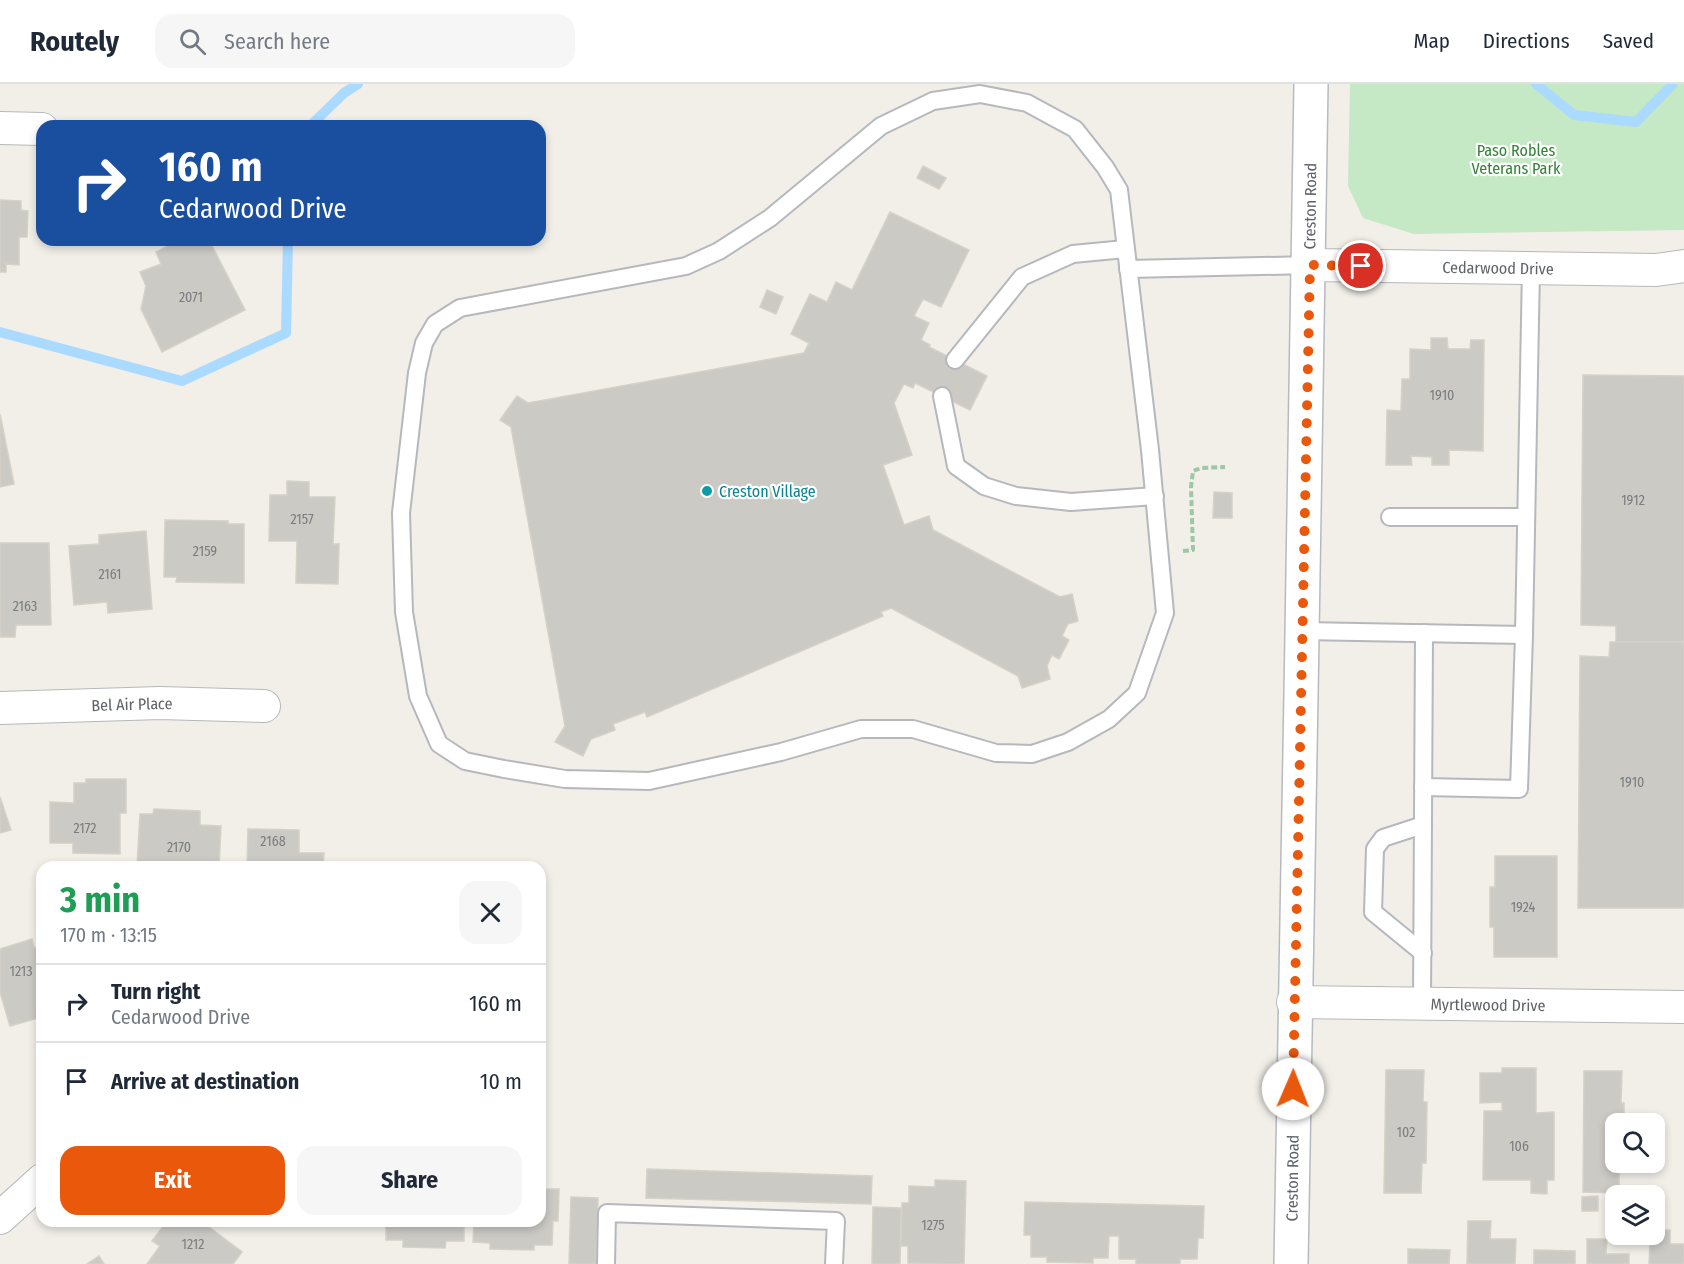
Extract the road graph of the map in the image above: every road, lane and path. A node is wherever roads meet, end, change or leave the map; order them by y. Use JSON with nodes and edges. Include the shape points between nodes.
{"nodes":[{"id":1,"x":1311,"y":84,"type":"edge"},
{"id":2,"x":0,"y":128,"type":"edge"},
{"id":3,"x":36,"y":129,"type":"edge"},
{"id":4,"x":1125,"y":249,"type":"junction"},
{"id":5,"x":1310,"y":265,"type":"junction"},
{"id":6,"x":1684,"y":266,"type":"edge"},
{"id":7,"x":1128,"y":268,"type":"junction"},
{"id":8,"x":1531,"y":268,"type":"junction"},
{"id":9,"x":955,"y":360,"type":"dead end"},
{"id":10,"x":942,"y":396,"type":"dead end"},
{"id":11,"x":1225,"y":467,"type":"dead end"},
{"id":12,"x":1155,"y":496,"type":"junction"},
{"id":13,"x":1390,"y":517,"type":"dead end"},
{"id":14,"x":1526,"y":517,"type":"junction"},
{"id":15,"x":1161,"y":552,"type":"junction"},
{"id":16,"x":1302,"y":630,"type":"junction"},
{"id":17,"x":1424,"y":633,"type":"junction"},
{"id":18,"x":1524,"y":635,"type":"junction"},
{"id":19,"x":264,"y":706,"type":"dead end"},
{"id":20,"x":0,"y":708,"type":"edge"},
{"id":21,"x":1423,"y":787,"type":"junction"},
{"id":22,"x":1423,"y":825,"type":"junction"},
{"id":23,"x":1423,"y":953,"type":"junction"},
{"id":24,"x":1293,"y":1002,"type":"junction"},
{"id":25,"x":1422,"y":1004,"type":"junction"},
{"id":26,"x":1684,"y":1007,"type":"edge"},
{"id":27,"x":36,"y":1185,"type":"edge"},
{"id":28,"x":0,"y":1218,"type":"edge"},
{"id":29,"x":606,"y":1264,"type":"edge"},
{"id":30,"x":834,"y":1264,"type":"edge"},
{"id":31,"x":1291,"y":1264,"type":"edge"}],
"edges":[{"from":1,"to":5,"type":"main road","name":"Creston Road"},
{"from":2,"to":3,"type":"street"},
{"from":4,"to":7,"type":"lane"},
{"from":4,"to":9,"type":"lane","via":[[1073,254],[1022,278]]},
{"from":4,"to":15,"type":"lane","via":[[1119,190],[1075,129],[1028,103],[980,94],[933,101],[881,126],[771,218],[686,267],[459,308],[435,324],[424,343],[417,373],[401,513],[404,612],[418,696],[439,744],[465,761],[565,779],[649,781],[781,752],[861,729],[913,729],[996,753],[1032,754],[1068,742],[1109,719],[1137,693],[1165,613]]},
{"from":5,"to":7,"type":"lane"},
{"from":5,"to":8,"type":"street","name":"Cedarwood Drive"},
{"from":5,"to":16,"type":"main road","name":"Creston Road"},
{"from":6,"to":8,"type":"street","name":"Cedarwood Drive","via":[[1656,270]]},
{"from":7,"to":12,"type":"lane"},
{"from":8,"to":14,"type":"lane"},
{"from":10,"to":12,"type":"lane","via":[[956,466],[984,486],[1016,496],[1071,502]]},
{"from":11,"to":15,"type":"path","via":[[1193,471],[1193,550]]},
{"from":12,"to":15,"type":"lane"},
{"from":13,"to":14,"type":"lane"},
{"from":14,"to":18,"type":"lane"},
{"from":16,"to":17,"type":"lane"},
{"from":16,"to":24,"type":"main road","name":"Creston Road"},
{"from":17,"to":18,"type":"lane"},
{"from":17,"to":21,"type":"lane"},
{"from":18,"to":21,"type":"lane","via":[[1519,789]]},
{"from":19,"to":20,"type":"street","name":"Bel Air Place","via":[[160,703]]},
{"from":21,"to":22,"type":"lane"},
{"from":22,"to":23,"type":"lane"},
{"from":22,"to":23,"type":"lane","via":[[1383,838],[1375,849],[1373,912]]},
{"from":23,"to":25,"type":"lane"},
{"from":24,"to":25,"type":"street","name":"Myrtlewood Drive"},
{"from":24,"to":31,"type":"main road","name":"Creston Road"},
{"from":25,"to":26,"type":"street","name":"Myrtlewood Drive"},
{"from":27,"to":28,"type":"street"},
{"from":29,"to":30,"type":"lane","via":[[608,1213],[836,1221]]}]}
